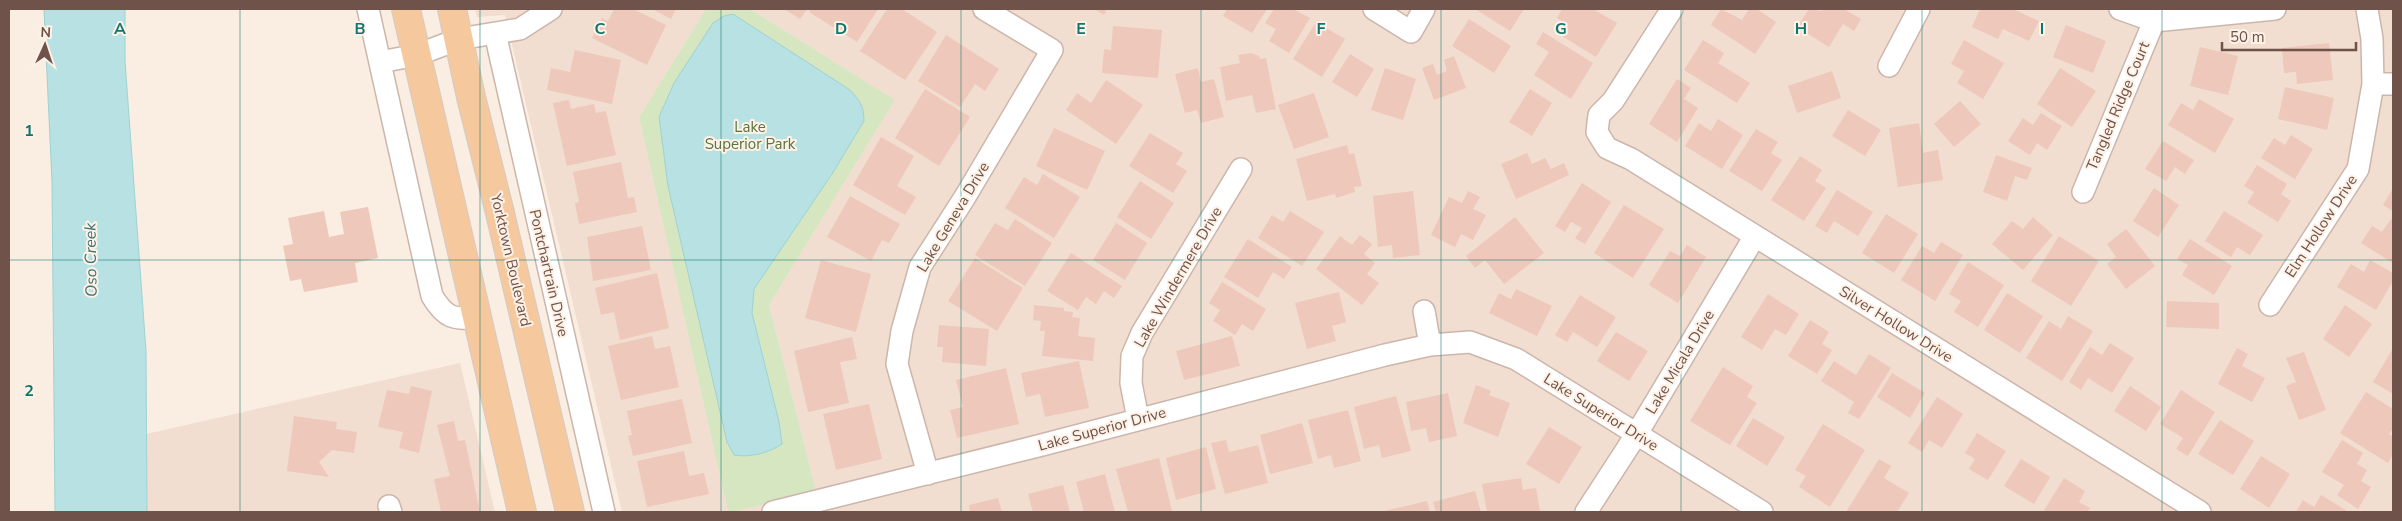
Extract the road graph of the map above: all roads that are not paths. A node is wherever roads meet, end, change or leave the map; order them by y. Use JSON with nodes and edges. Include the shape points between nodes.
{"nodes":[{"id":1,"x":368,"y":9,"type":"edge"},
{"id":2,"x":406,"y":9,"type":"edge"},
{"id":3,"x":452,"y":9,"type":"edge"},
{"id":4,"x":551,"y":9,"type":"edge"},
{"id":5,"x":984,"y":9,"type":"edge"},
{"id":6,"x":1374,"y":9,"type":"edge"},
{"id":7,"x":1424,"y":9,"type":"edge"},
{"id":8,"x":1672,"y":9,"type":"edge"},
{"id":9,"x":1919,"y":9,"type":"edge"},
{"id":10,"x":2120,"y":9,"type":"edge"},
{"id":11,"x":2275,"y":9,"type":"edge"},
{"id":12,"x":2367,"y":9,"type":"edge"},
{"id":13,"x":2154,"y":21,"type":"junction"},
{"id":14,"x":495,"y":34,"type":"junction"},
{"id":15,"x":459,"y":39,"type":"junction"},
{"id":16,"x":416,"y":55,"type":"junction"},
{"id":17,"x":380,"y":62,"type":"junction"},
{"id":18,"x":1889,"y":66,"type":"dead end"},
{"id":19,"x":2383,"y":84,"type":"edge"},
{"id":20,"x":1241,"y":169,"type":"dead end"},
{"id":21,"x":2083,"y":192,"type":"dead end"},
{"id":22,"x":1755,"y":236,"type":"junction"},
{"id":23,"x":2270,"y":306,"type":"dead end"},
{"id":24,"x":1424,"y":312,"type":"dead end"},
{"id":25,"x":478,"y":318,"type":"junction"},
{"id":26,"x":1430,"y":345,"type":"junction"},
{"id":27,"x":1138,"y":419,"type":"junction"},
{"id":28,"x":1636,"y":435,"type":"junction"},
{"id":29,"x":928,"y":474,"type":"junction"},
{"id":30,"x":522,"y":512,"type":"edge"},
{"id":31,"x":570,"y":512,"type":"edge"},
{"id":32,"x":604,"y":512,"type":"edge"},
{"id":33,"x":773,"y":512,"type":"edge"},
{"id":34,"x":1586,"y":512,"type":"edge"},
{"id":35,"x":1762,"y":512,"type":"edge"},
{"id":36,"x":2200,"y":512,"type":"edge"}],
"edges":[{"from":1,"to":17,"type":"street"},
{"from":2,"to":16,"type":"main road"},
{"from":3,"to":15,"type":"main road","name":"Yorktown Boulevard"},
{"from":4,"to":14,"type":"street","via":[[520,29]]},
{"from":5,"to":29,"type":"street","name":"Lake Geneva Drive","via":[[1052,50],[965,198],[920,267],[902,330],[897,364]]},
{"from":6,"to":7,"type":"street","via":[[1411,32]]},
{"from":8,"to":22,"type":"street","name":"Silver Hollow Drive","via":[[1613,101],[1599,115],[1597,132],[1607,148],[1632,159]]},
{"from":9,"to":18,"type":"street"},
{"from":10,"to":13,"type":"street"},
{"from":11,"to":13,"type":"street"},
{"from":12,"to":19,"type":"street","name":"Elm Hollow Drive"},
{"from":13,"to":21,"type":"street","name":"Tangled Ridge Court"},
{"from":14,"to":15,"type":"street"},
{"from":14,"to":32,"type":"street","name":"Pontchartrain Drive"},
{"from":15,"to":16,"type":"street"},
{"from":15,"to":31,"type":"main road","name":"Yorktown Boulevard"},
{"from":16,"to":17,"type":"street"},
{"from":16,"to":25,"type":"main road"},
{"from":17,"to":25,"type":"street","via":[[432,296],[442,312],[457,319]]},
{"from":19,"to":23,"type":"street","name":"Elm Hollow Drive","via":[[2358,169]]},
{"from":20,"to":27,"type":"street","name":"Lake Windermere Drive","via":[[1142,333],[1132,356],[1131,383]]},
{"from":22,"to":28,"type":"street","name":"Lake Micala Drive"},
{"from":22,"to":36,"type":"street","name":"Silver Hollow Drive"},
{"from":24,"to":26,"type":"street"},
{"from":25,"to":30,"type":"main road"},
{"from":26,"to":27,"type":"street","name":"Lake Superior Drive"},
{"from":26,"to":28,"type":"street","name":"Lake Superior Drive","via":[[1470,342],[1516,359]]},
{"from":27,"to":29,"type":"street","name":"Lake Superior Drive"},
{"from":28,"to":34,"type":"street","name":"Lake Micala Drive"},
{"from":28,"to":35,"type":"street","name":"Lake Superior Drive"},
{"from":29,"to":33,"type":"street","name":"Lake Superior Drive"}]}
